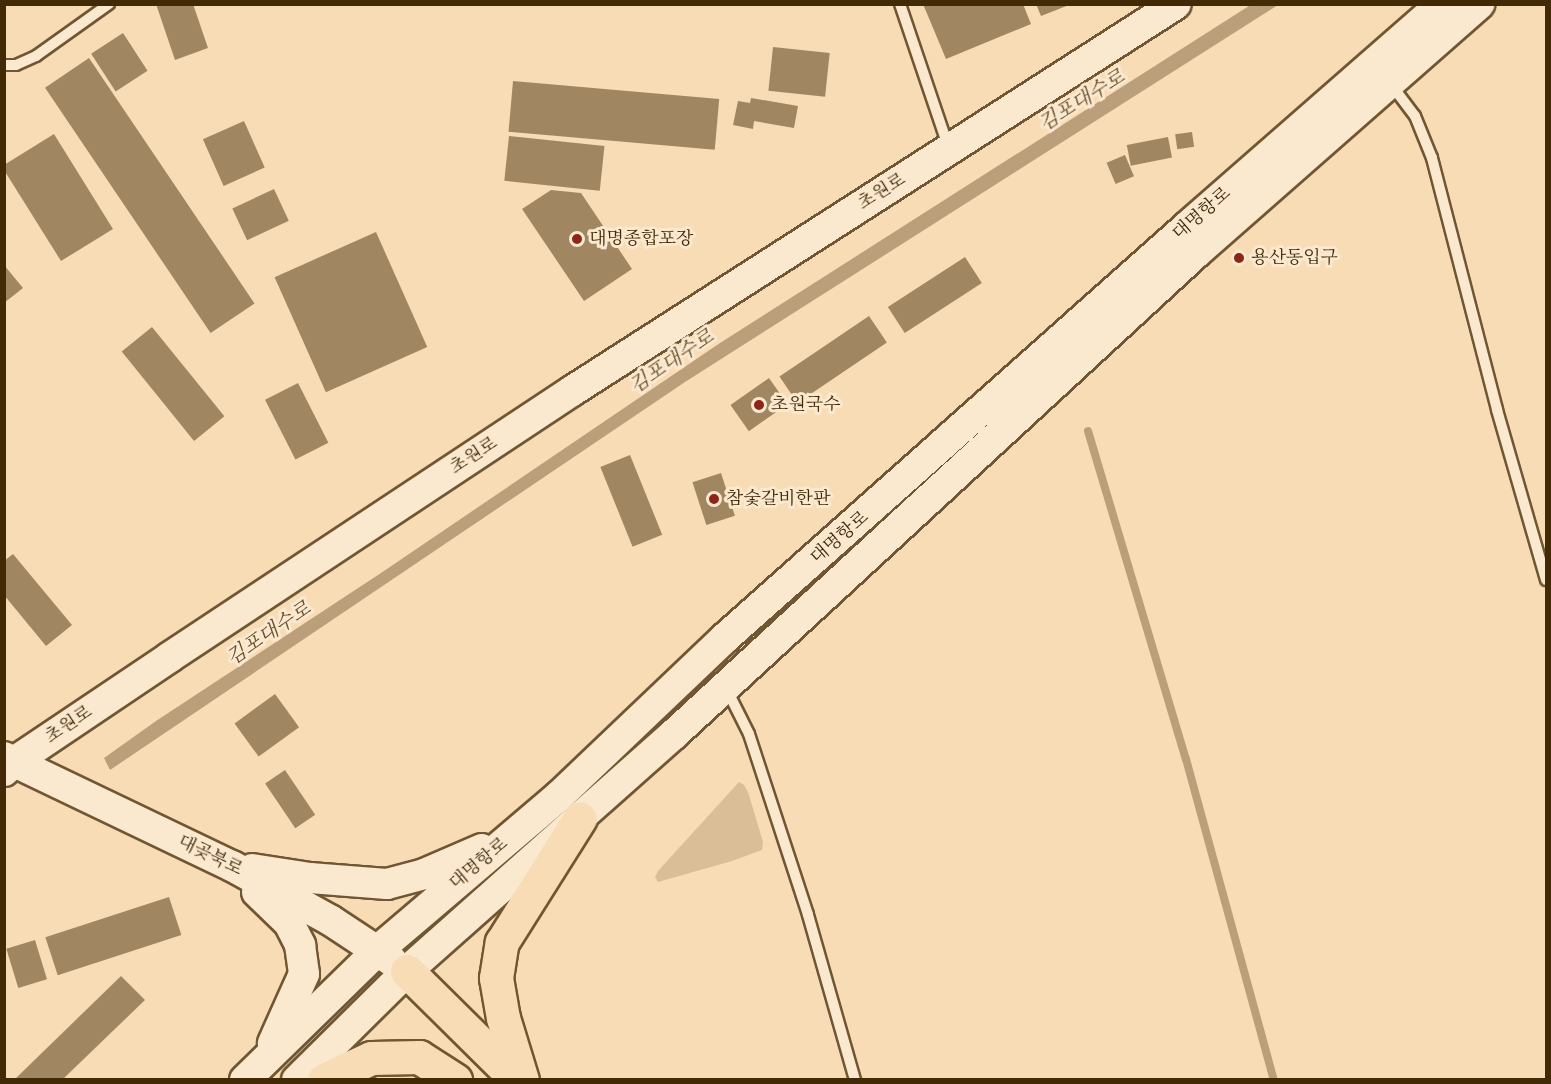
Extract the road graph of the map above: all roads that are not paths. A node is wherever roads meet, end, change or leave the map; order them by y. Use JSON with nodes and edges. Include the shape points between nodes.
{"nodes":[{"id":1,"x":109,"y":4,"type":"edge"},
{"id":2,"x":900,"y":4,"type":"edge"},
{"id":3,"x":1176,"y":4,"type":"edge"},
{"id":4,"x":1442,"y":4,"type":"edge"},
{"id":5,"x":1479,"y":4,"type":"edge"},
{"id":6,"x":4,"y":65,"type":"edge"},
{"id":7,"x":1390,"y":83,"type":"junction"},
{"id":8,"x":949,"y":149,"type":"junction"},
{"id":9,"x":1546,"y":580,"type":"edge"},
{"id":10,"x":726,"y":686,"type":"junction"},
{"id":11,"x":8,"y":763,"type":"edge"},
{"id":12,"x":569,"y":807,"type":"junction"},
{"id":13,"x":232,"y":866,"type":"junction"},
{"id":14,"x":377,"y":951,"type":"junction"},
{"id":15,"x":407,"y":971,"type":"junction"},
{"id":16,"x":267,"y":1057,"type":"junction"},
{"id":17,"x":245,"y":1080,"type":"edge"},
{"id":18,"x":297,"y":1080,"type":"edge"},
{"id":19,"x":324,"y":1080,"type":"edge"},
{"id":20,"x":455,"y":1080,"type":"edge"},
{"id":21,"x":475,"y":1080,"type":"edge"},
{"id":22,"x":517,"y":1080,"type":"edge"},
{"id":23,"x":522,"y":1080,"type":"edge"},
{"id":24,"x":855,"y":1080,"type":"edge"}],
"edges":[{"from":1,"to":6,"type":"lane","via":[[36,56],[16,65]]},
{"from":2,"to":8,"type":"lane"},
{"from":3,"to":8,"type":"main road","name":"초원로"},
{"from":4,"to":12,"type":"main road","name":"대명항로","via":[[725,638]]},
{"from":5,"to":7,"type":"main road","name":"대명항로"},
{"from":7,"to":9,"type":"lane","via":[[1415,116],[1432,158]]},
{"from":7,"to":10,"type":"main road","name":"대명항로","via":[[1197,252]]},
{"from":8,"to":11,"type":"main road","name":"초원로","via":[[572,391]]},
{"from":10,"to":12,"type":"main road","name":"대명항로"},
{"from":10,"to":24,"type":"lane","via":[[749,734],[808,915]]},
{"from":11,"to":13,"type":"main road","name":"대곶북로"},
{"from":12,"to":13,"type":"main road","via":[[474,855],[387,884]]},
{"from":12,"to":14,"type":"main road","name":"대명항로"},
{"from":12,"to":15,"type":"main road","name":"대명항로"},
{"from":12,"to":23,"type":"highway","via":[[502,942],[496,978],[503,1018]]},
{"from":13,"to":14,"type":"main road","name":"대곶북로"},
{"from":13,"to":16,"type":"main road","via":[[289,923],[300,945],[304,974]]},
{"from":14,"to":15,"type":"main road","name":"대곶북로"},
{"from":14,"to":16,"type":"main road","name":"대명항로"},
{"from":15,"to":18,"type":"main road","name":"대명항로"},
{"from":15,"to":21,"type":"highway"},
{"from":15,"to":22,"type":"highway"},
{"from":16,"to":17,"type":"main road","name":"대명항로"},
{"from":19,"to":20,"type":"highway","via":[[371,1058],[409,1057],[419,1057]]}]}
